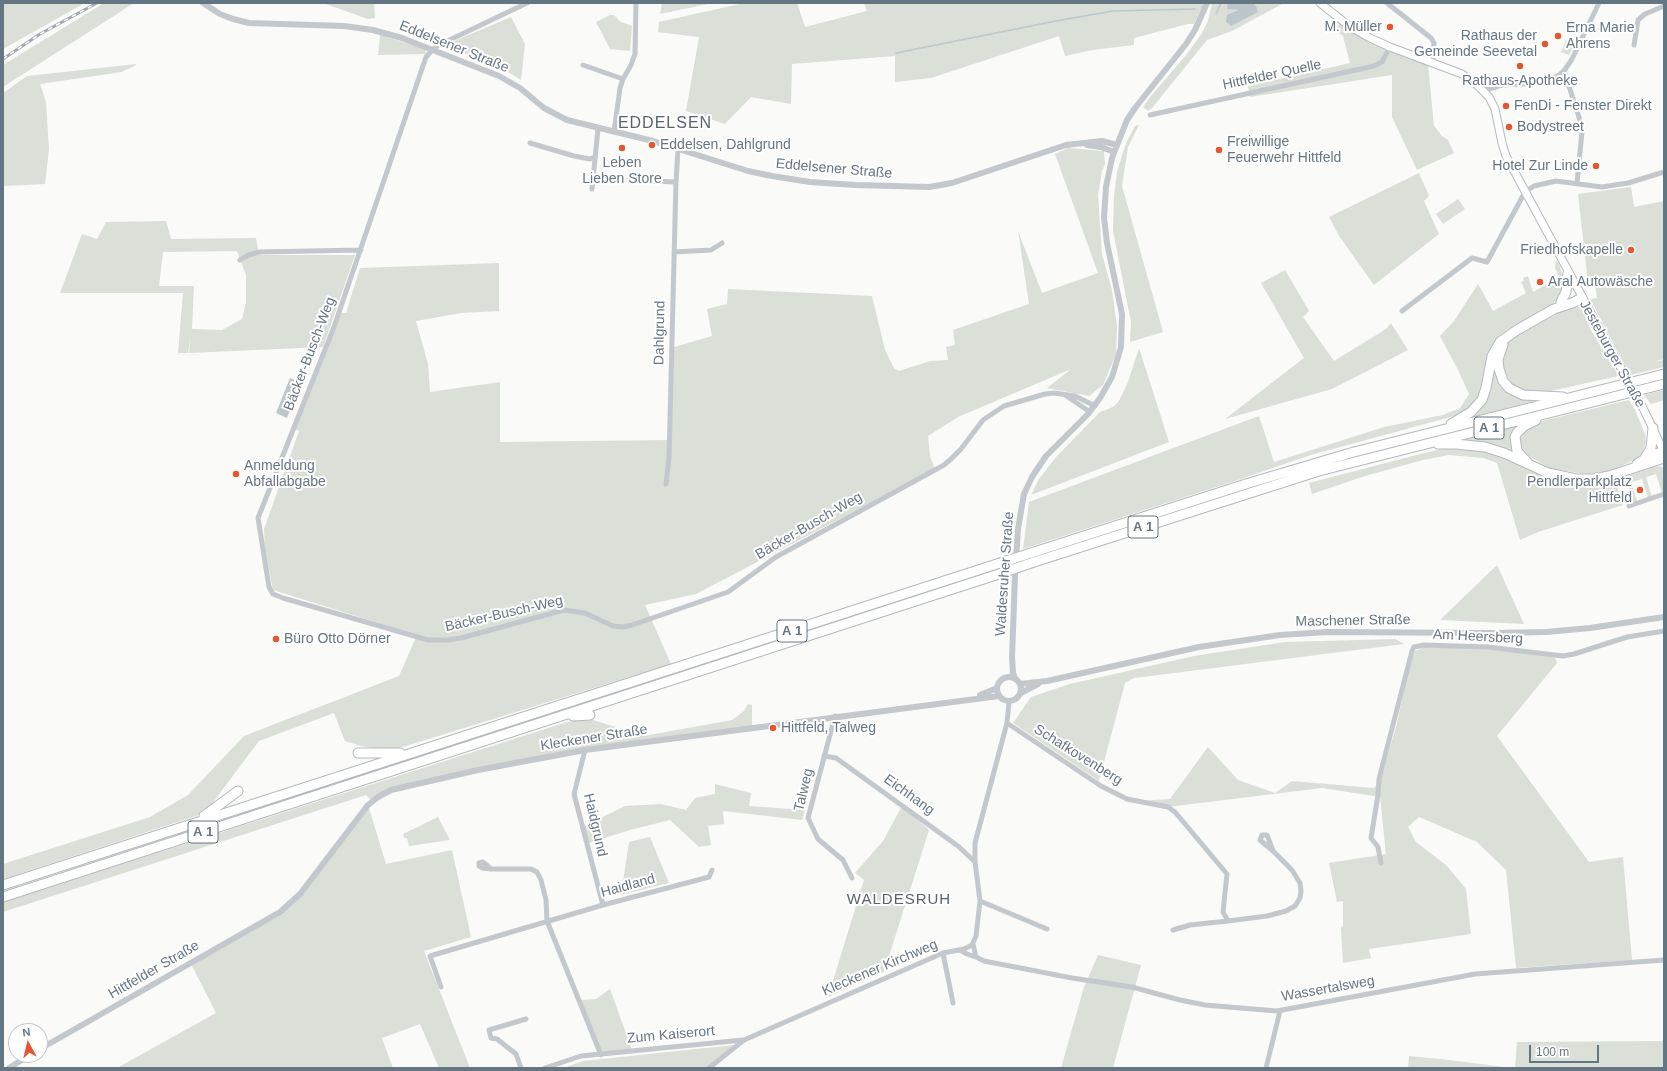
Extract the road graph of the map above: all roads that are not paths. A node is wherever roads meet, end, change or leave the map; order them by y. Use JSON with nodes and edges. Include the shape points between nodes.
{"nodes":[{"id":1,"x":203,"y":3,"type":"edge"},
{"id":2,"x":526,"y":3,"type":"edge"},
{"id":3,"x":636,"y":3,"type":"edge"},
{"id":4,"x":1207,"y":3,"type":"edge"},
{"id":5,"x":1320,"y":3,"type":"edge"},
{"id":6,"x":1387,"y":3,"type":"edge"},
{"id":7,"x":1599,"y":3,"type":"edge"},
{"id":8,"x":1664,"y":6,"type":"edge"},
{"id":9,"x":1634,"y":45,"type":"dead end"},
{"id":10,"x":1390,"y":47,"type":"junction"},
{"id":11,"x":433,"y":49,"type":"junction"},
{"id":12,"x":1433,"y":62,"type":"junction"},
{"id":13,"x":584,"y":65,"type":"dead end"},
{"id":14,"x":1564,"y":71,"type":"junction"},
{"id":15,"x":1554,"y":78,"type":"junction"},
{"id":16,"x":623,"y":79,"type":"junction"},
{"id":17,"x":1569,"y":86,"type":"junction"},
{"id":18,"x":1483,"y":91,"type":"junction"},
{"id":19,"x":1150,"y":115,"type":"dead end"},
{"id":20,"x":598,"y":128,"type":"junction"},
{"id":21,"x":614,"y":132,"type":"junction"},
{"id":22,"x":530,"y":143,"type":"dead end"},
{"id":23,"x":1084,"y":144,"type":"junction"},
{"id":24,"x":1117,"y":145,"type":"junction"},
{"id":25,"x":678,"y":149,"type":"junction"},
{"id":26,"x":1114,"y":152,"type":"junction"},
{"id":27,"x":595,"y":157,"type":"junction"},
{"id":28,"x":1664,"y":172,"type":"edge"},
{"id":29,"x":629,"y":180,"type":"dead end"},
{"id":30,"x":676,"y":182,"type":"junction"},
{"id":31,"x":1577,"y":183,"type":"junction"},
{"id":32,"x":592,"y":189,"type":"dead end"},
{"id":33,"x":1525,"y":192,"type":"junction"},
{"id":34,"x":722,"y":243,"type":"dead end"},
{"id":35,"x":361,"y":250,"type":"junction"},
{"id":36,"x":674,"y":252,"type":"junction"},
{"id":37,"x":240,"y":260,"type":"dead end"},
{"id":38,"x":1568,"y":273,"type":"junction"},
{"id":39,"x":1581,"y":297,"type":"junction"},
{"id":40,"x":1561,"y":302,"type":"junction"},
{"id":41,"x":1554,"y":309,"type":"junction"},
{"id":42,"x":1402,"y":311,"type":"dead end"},
{"id":43,"x":1511,"y":334,"type":"junction"},
{"id":44,"x":1664,"y":374,"type":"edge"},
{"id":45,"x":1664,"y":384,"type":"edge"},
{"id":46,"x":1064,"y":394,"type":"junction"},
{"id":47,"x":1570,"y":398,"type":"junction"},
{"id":48,"x":1095,"y":406,"type":"junction"},
{"id":49,"x":1555,"y":411,"type":"junction"},
{"id":50,"x":1090,"y":412,"type":"junction"},
{"id":51,"x":1653,"y":428,"type":"junction"},
{"id":52,"x":1440,"y":431,"type":"junction"},
{"id":53,"x":1422,"y":444,"type":"junction"},
{"id":54,"x":1664,"y":452,"type":"edge"},
{"id":55,"x":1645,"y":458,"type":"junction"},
{"id":56,"x":1664,"y":458,"type":"edge"},
{"id":57,"x":1531,"y":466,"type":"junction"},
{"id":58,"x":1631,"y":468,"type":"junction"},
{"id":59,"x":666,"y":484,"type":"dead end"},
{"id":60,"x":1664,"y":494,"type":"edge"},
{"id":61,"x":1629,"y":506,"type":"dead end"},
{"id":62,"x":1664,"y":616,"type":"edge"},
{"id":63,"x":1664,"y":631,"type":"edge"},
{"id":64,"x":781,"y":645,"type":"junction"},
{"id":65,"x":1012,"y":657,"type":"junction"},
{"id":66,"x":759,"y":659,"type":"dead end"},
{"id":67,"x":1006,"y":677,"type":"junction"},
{"id":68,"x":1015,"y":678,"type":"junction"},
{"id":69,"x":1047,"y":681,"type":"junction"},
{"id":70,"x":1020,"y":684,"type":"junction"},
{"id":71,"x":997,"y":688,"type":"junction"},
{"id":72,"x":1021,"y":693,"type":"junction"},
{"id":73,"x":999,"y":696,"type":"junction"},
{"id":74,"x":967,"y":700,"type":"junction"},
{"id":75,"x":1009,"y":702,"type":"junction"},
{"id":76,"x":590,"y":715,"type":"dead end"},
{"id":77,"x":835,"y":716,"type":"junction"},
{"id":78,"x":557,"y":717,"type":"junction"},
{"id":79,"x":1007,"y":723,"type":"junction"},
{"id":80,"x":420,"y":750,"type":"junction"},
{"id":81,"x":585,"y":750,"type":"junction"},
{"id":82,"x":358,"y":753,"type":"dead end"},
{"id":83,"x":824,"y":756,"type":"junction"},
{"id":84,"x":238,"y":791,"type":"dead end"},
{"id":85,"x":187,"y":825,"type":"junction"},
{"id":86,"x":1273,"y":851,"type":"dead end"},
{"id":87,"x":975,"y":862,"type":"junction"},
{"id":88,"x":1381,"y":862,"type":"dead end"},
{"id":89,"x":491,"y":869,"type":"dead end"},
{"id":90,"x":712,"y":870,"type":"dead end"},
{"id":91,"x":852,"y":878,"type":"dead end"},
{"id":92,"x":3,"y":885,"type":"edge"},
{"id":93,"x":3,"y":897,"type":"edge"},
{"id":94,"x":980,"y":901,"type":"junction"},
{"id":95,"x":603,"y":905,"type":"junction"},
{"id":96,"x":280,"y":912,"type":"joint"},
{"id":97,"x":1228,"y":921,"type":"junction"},
{"id":98,"x":547,"y":922,"type":"junction"},
{"id":99,"x":1048,"y":929,"type":"dead end"},
{"id":100,"x":1173,"y":930,"type":"dead end"},
{"id":101,"x":973,"y":944,"type":"junction"},
{"id":102,"x":960,"y":950,"type":"junction"},
{"id":103,"x":943,"y":953,"type":"junction"},
{"id":104,"x":976,"y":957,"type":"junction"},
{"id":105,"x":1664,"y":960,"type":"edge"},
{"id":106,"x":441,"y":987,"type":"dead end"},
{"id":107,"x":953,"y":1003,"type":"dead end"},
{"id":108,"x":1280,"y":1011,"type":"junction"},
{"id":109,"x":526,"y":1019,"type":"dead end"},
{"id":110,"x":744,"y":1040,"type":"junction"},
{"id":111,"x":48,"y":1045,"type":"edge"},
{"id":112,"x":601,"y":1054,"type":"junction"},
{"id":113,"x":521,"y":1068,"type":"edge"},
{"id":114,"x":545,"y":1068,"type":"edge"},
{"id":115,"x":709,"y":1068,"type":"edge"},
{"id":116,"x":1266,"y":1068,"type":"edge"}],
"edges":[{"from":1,"to":11,"type":"street","name":"Eddelsener Straße","via":[[220,14],[241,21],[359,28],[402,38]]},
{"from":2,"to":11,"type":"street"},
{"from":3,"to":16,"type":"street","via":[[634,54],[631,66]]},
{"from":4,"to":24,"type":"street","name":"Waldesruher Straße","via":[[1186,44],[1135,108]]},
{"from":5,"to":10,"type":"main road","name":"Jesteburger Straße","via":[[1349,26]]},
{"from":6,"to":12,"type":"street","via":[[1431,38],[1434,44]]},
{"from":7,"to":14,"type":"street"},
{"from":8,"to":9,"type":"street","via":[[1644,14],[1638,20]]},
{"from":10,"to":12,"type":"main road","name":"Jesteburger Straße"},
{"from":10,"to":19,"type":"street","name":"Hittfelder Quelle","via":[[1382,62],[1374,66]]},
{"from":11,"to":20,"type":"street","name":"Eddelsener Straße","via":[[507,80],[554,114],[578,124]]},
{"from":11,"to":35,"type":"street","name":"Bäcker-Busch-Weg","via":[[426,57]]},
{"from":12,"to":18,"type":"main road","name":"Jesteburger Straße","via":[[1462,74]]},
{"from":13,"to":16,"type":"street"},
{"from":14,"to":15,"type":"street"},
{"from":14,"to":17,"type":"street"},
{"from":15,"to":17,"type":"street"},
{"from":15,"to":18,"type":"street","via":[[1544,83],[1502,85]]},
{"from":16,"to":21,"type":"street"},
{"from":17,"to":31,"type":"street","via":[[1582,132]]},
{"from":18,"to":33,"type":"main road","name":"Jesteburger Straße","via":[[1495,109],[1506,156]]},
{"from":20,"to":21,"type":"street","name":"Eddelsener Straße"},
{"from":20,"to":27,"type":"street"},
{"from":21,"to":25,"type":"street","name":"Eddelsener Straße"},
{"from":22,"to":27,"type":"street","via":[[574,156],[590,159]]},
{"from":23,"to":24,"type":"street","name":"Eddelsener Straße","via":[[1102,141]]},
{"from":23,"to":25,"type":"street","name":"Eddelsener Straße","via":[[1051,149],[941,186],[917,187],[814,182],[772,176]]},
{"from":23,"to":26,"type":"street","name":"Eddelsener Straße"},
{"from":24,"to":26,"type":"street","name":"Waldesruher Straße"},
{"from":25,"to":30,"type":"street","name":"Dahlgrund"},
{"from":26,"to":48,"type":"street","name":"Waldesruher Straße","via":[[1106,187],[1104,218],[1122,314],[1122,338],[1112,377]]},
{"from":27,"to":32,"type":"street"},
{"from":28,"to":31,"type":"street","via":[[1612,186]]},
{"from":29,"to":30,"type":"street"},
{"from":30,"to":36,"type":"street","name":"Dahlgrund"},
{"from":31,"to":33,"type":"street","via":[[1556,181],[1534,186]]},
{"from":33,"to":38,"type":"main road","name":"Jesteburger Straße"},
{"from":33,"to":42,"type":"street","via":[[1487,262],[1472,258]]},
{"from":34,"to":36,"type":"street","via":[[711,250]]},
{"from":35,"to":37,"type":"street","via":[[272,251],[249,255]]},
{"from":35,"to":46,"type":"street","name":"Bäcker-Busch-Weg","via":[[334,328],[258,518],[268,587],[272,594],[283,598],[428,640],[461,638],[564,610],[623,627],[718,596],[737,586],[776,557],[944,465],[962,449],[980,423],[995,410],[1045,394]]},
{"from":36,"to":59,"type":"street","name":"Dahlgrund","via":[[669,458]]},
{"from":38,"to":39,"type":"main road","name":"Jesteburger Straße"},
{"from":38,"to":40,"type":"highway","via":[[1566,292]]},
{"from":39,"to":40,"type":"highway","via":[[1571,297]]},
{"from":39,"to":41,"type":"highway","via":[[1572,304]]},
{"from":39,"to":51,"type":"main road","name":"Jesteburger Straße","bridge":true},
{"from":40,"to":41,"type":"highway"},
{"from":41,"to":43,"type":"highway"},
{"from":43,"to":47,"type":"highway","via":[[1498,359],[1505,384],[1523,395]]},
{"from":43,"to":52,"type":"highway","via":[[1500,342],[1492,356],[1486,388],[1478,405],[1467,416]]},
{"from":44,"to":47,"type":"highway","number":"A 1"},
{"from":45,"to":49,"type":"highway","number":"A 1"},
{"from":46,"to":48,"type":"street","name":"Bäcker-Busch-Weg","via":[[1082,398]]},
{"from":46,"to":50,"type":"street"},
{"from":47,"to":52,"type":"highway","number":"A 1"},
{"from":48,"to":50,"type":"street","name":"Waldesruher Straße"},
{"from":49,"to":53,"type":"highway","number":"A 1"},
{"from":49,"to":57,"type":"highway","via":[[1524,426],[1517,433],[1517,451]]},
{"from":50,"to":65,"type":"street","name":"Waldesruher Straße","via":[[1046,456],[1024,494],[1017,540]]},
{"from":51,"to":54,"type":"main road","name":"Jesteburger Straße"},
{"from":51,"to":55,"type":"highway","via":[[1651,448]]},
{"from":52,"to":80,"type":"highway","number":"A 1","bridge":true,"via":[[1298,468]]},
{"from":53,"to":57,"type":"highway","via":[[1478,446],[1504,453]]},
{"from":53,"to":64,"type":"highway","number":"A 1","bridge":true,"via":[[1260,489]]},
{"from":54,"to":55,"type":"highway"},
{"from":55,"to":58,"type":"highway"},
{"from":56,"to":58,"type":"highway"},
{"from":57,"to":58,"type":"highway","via":[[1559,477],[1581,480],[1609,476]]},
{"from":60,"to":61,"type":"street"},
{"from":62,"to":69,"type":"street","name":"Maschener Straße","via":[[1546,632],[1335,632],[1280,635],[1192,648]]},
{"from":63,"to":88,"type":"street","name":"Am Heersberg","via":[[1626,637],[1563,656],[1488,647],[1414,647],[1379,779],[1372,838],[1378,847]]},
{"from":64,"to":66,"type":"highway"},
{"from":64,"to":78,"type":"highway","number":"A 1"},
{"from":65,"to":67,"type":"street","name":"Waldesruher Straße"},
{"from":65,"to":68,"type":"street","name":"Waldesruher Straße"},
{"from":67,"to":68,"type":"street"},
{"from":67,"to":71,"type":"street","via":[[1000,681]]},
{"from":68,"to":70,"type":"street"},
{"from":69,"to":70,"type":"street","name":"Maschener Straße"},
{"from":69,"to":72,"type":"street","name":"Maschener Straße"},
{"from":70,"to":72,"type":"street"},
{"from":71,"to":73,"type":"street"},
{"from":71,"to":74,"type":"street","name":"Kleckener Straße"},
{"from":72,"to":75,"type":"street"},
{"from":73,"to":74,"type":"street","name":"Kleckener Straße"},
{"from":73,"to":75,"type":"street"},
{"from":74,"to":77,"type":"street","name":"Kleckener Straße"},
{"from":75,"to":79,"type":"street"},
{"from":76,"to":78,"type":"highway"},
{"from":77,"to":81,"type":"street","name":"Kleckener Straße"},
{"from":77,"to":83,"type":"street","name":"Talweg"},
{"from":78,"to":93,"type":"highway","number":"A 1"},
{"from":79,"to":87,"type":"street","via":[[975,843]]},
{"from":79,"to":97,"type":"street","name":"Schafkovenberg","via":[[1101,786],[1126,799],[1168,807],[1175,812],[1227,874],[1224,912]]},
{"from":80,"to":82,"type":"highway","via":[[389,754]]},
{"from":80,"to":85,"type":"highway","number":"A 1"},
{"from":81,"to":95,"type":"street","name":"Haidgrund","via":[[574,794]]},
{"from":81,"to":96,"type":"street","name":"Kleckener Straße","via":[[400,787],[384,793],[368,805],[300,894]]},
{"from":83,"to":87,"type":"street","name":"Eichhang","via":[[836,758],[958,846]]},
{"from":83,"to":91,"type":"street","name":"Talweg","via":[[808,818],[818,840],[843,860]]},
{"from":84,"to":85,"type":"highway","via":[[209,814]]},
{"from":85,"to":92,"type":"highway","number":"A 1"},
{"from":86,"to":97,"type":"street","via":[[1292,870],[1300,883],[1300,898],[1295,906],[1279,913]]},
{"from":87,"to":94,"type":"street"},
{"from":89,"to":98,"type":"street","via":[[531,869],[537,872],[546,900]]},
{"from":90,"to":95,"type":"street","name":"Haidland","via":[[709,878]]},
{"from":94,"to":99,"type":"street"},
{"from":94,"to":101,"type":"street"},
{"from":95,"to":98,"type":"street","name":"Haidland"},
{"from":96,"to":111,"type":"street","name":"Hittfelder Straße"},
{"from":97,"to":100,"type":"street","via":[[1190,925]]},
{"from":98,"to":106,"type":"street","name":"Haidland","via":[[430,956]]},
{"from":98,"to":112,"type":"street"},
{"from":101,"to":102,"type":"street","name":"Kleckener Kirchweg"},
{"from":101,"to":104,"type":"street"},
{"from":102,"to":103,"type":"street","name":"Kleckener Kirchweg"},
{"from":102,"to":104,"type":"street","name":"Wassertalsweg"},
{"from":103,"to":107,"type":"street"},
{"from":103,"to":110,"type":"street","name":"Kleckener Kirchweg"},
{"from":104,"to":108,"type":"street","name":"Wassertalsweg","via":[[984,961],[1061,976],[1132,987],[1205,1005]]},
{"from":105,"to":108,"type":"street","name":"Wassertalsweg","via":[[1475,974]]},
{"from":108,"to":116,"type":"street"},
{"from":109,"to":113,"type":"street","via":[[489,1030],[491,1038],[508,1046],[516,1054]]},
{"from":110,"to":112,"type":"street","name":"Zum Kaiserort"},
{"from":110,"to":115,"type":"street","name":"Kleckener Kirchweg"},
{"from":112,"to":114,"type":"street","name":"Zum Kaiserort","via":[[581,1056]]}]}
